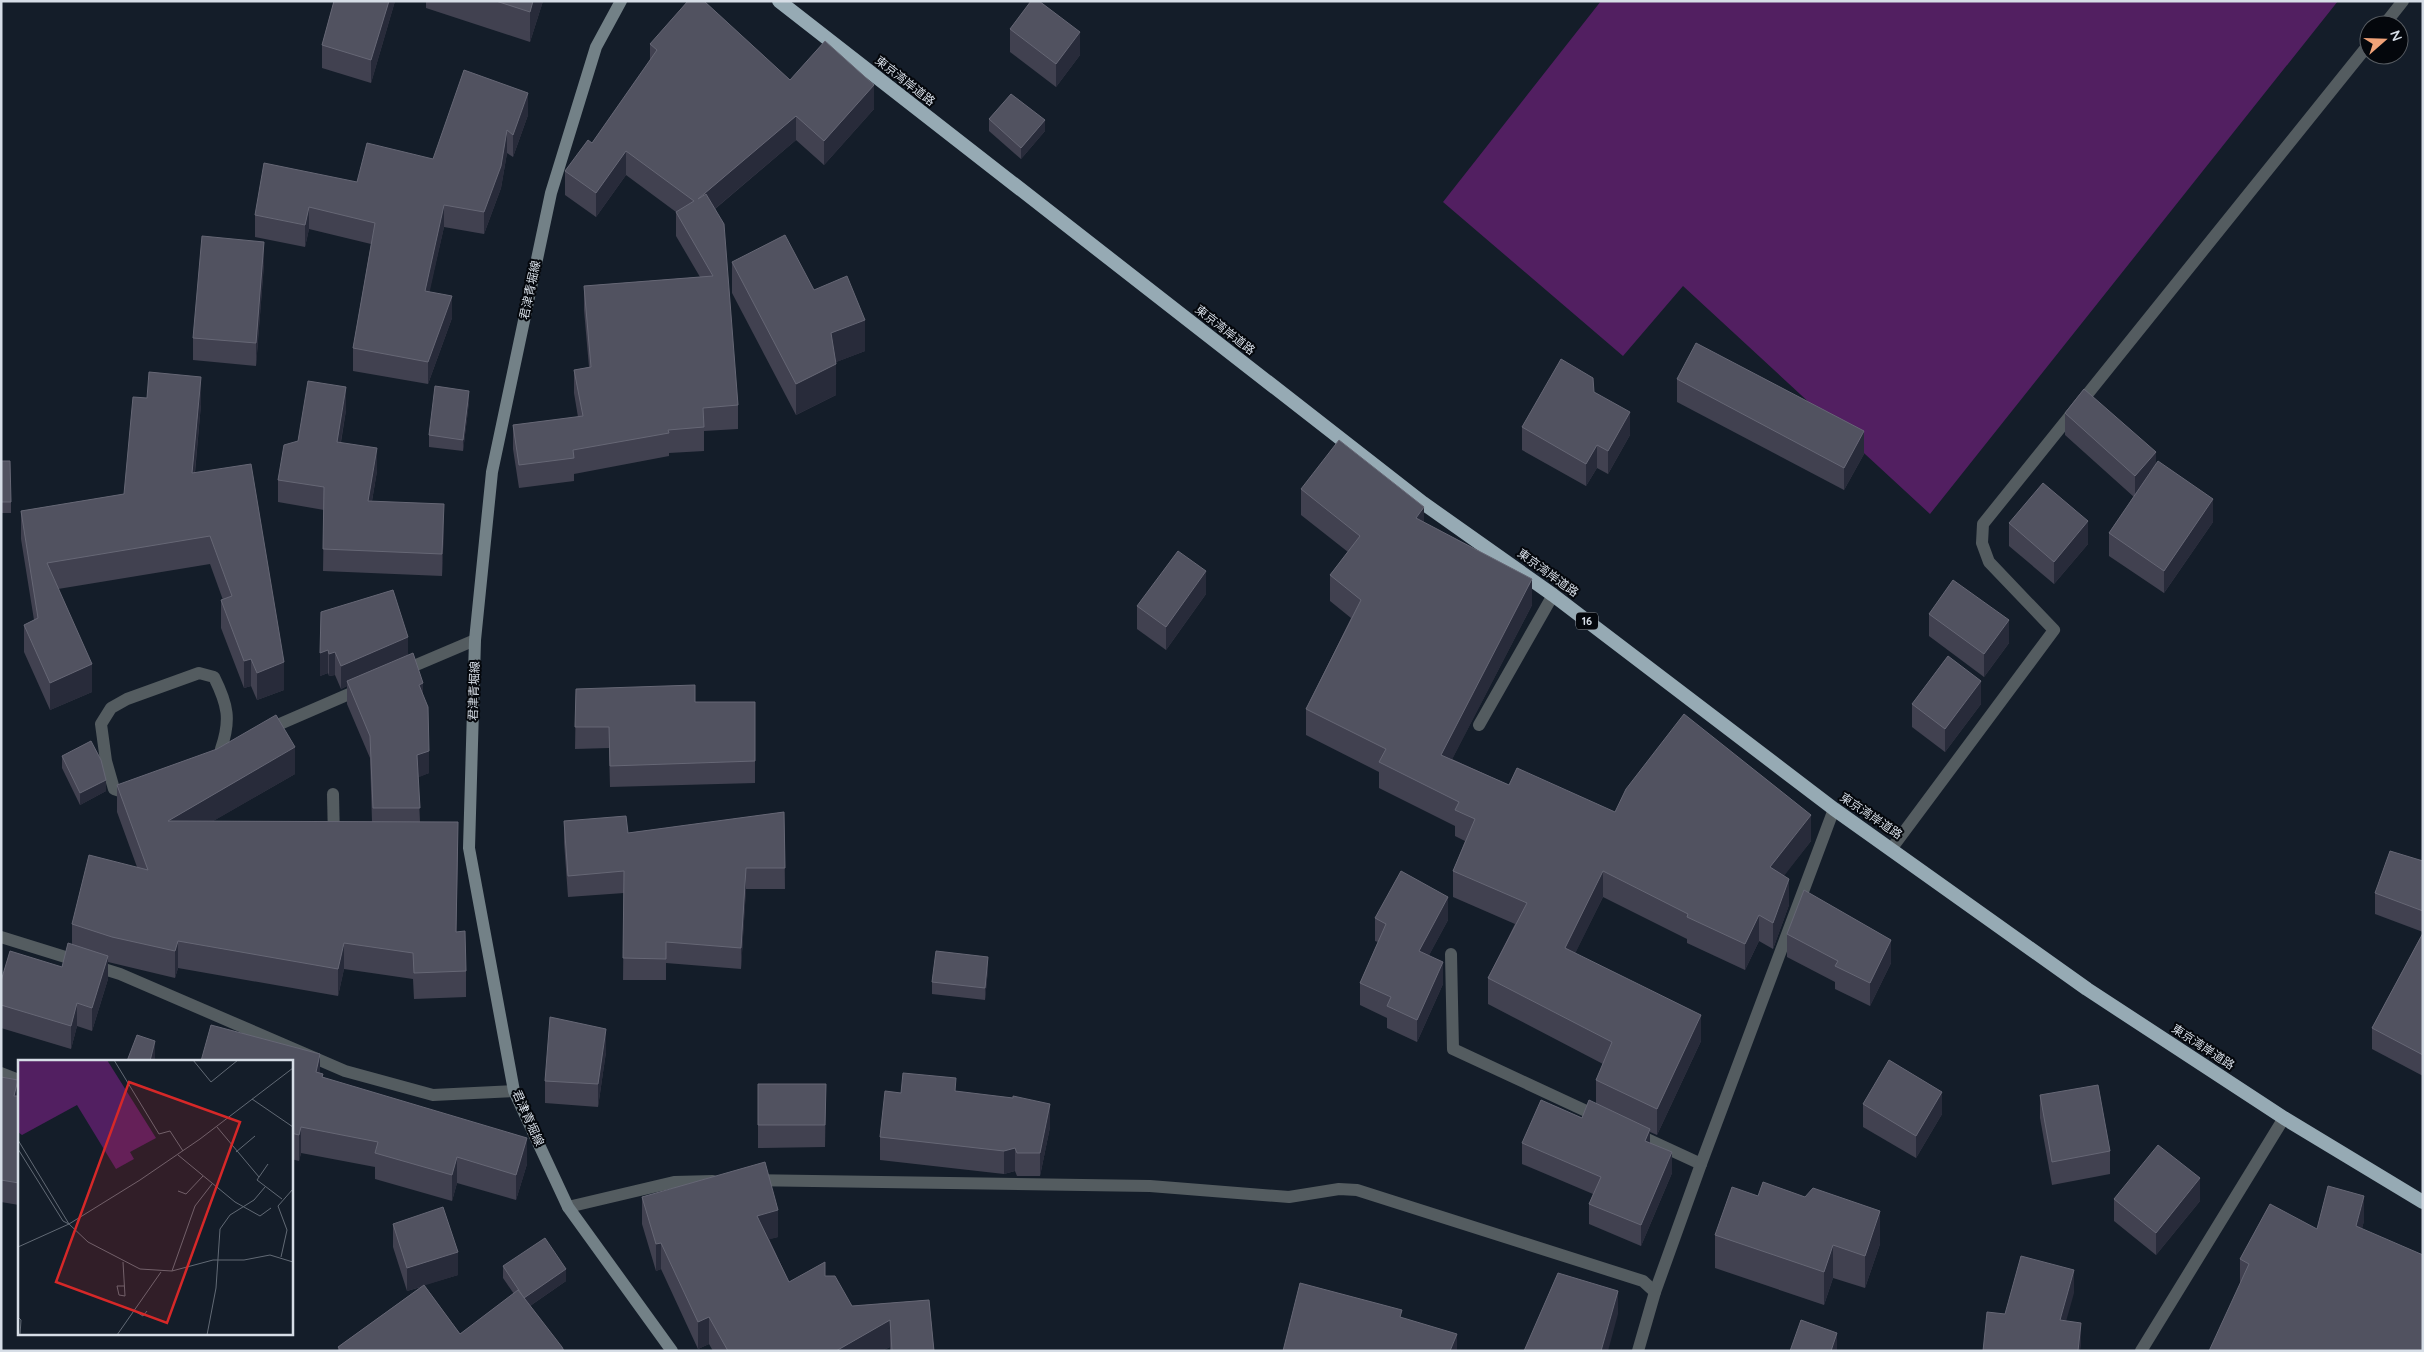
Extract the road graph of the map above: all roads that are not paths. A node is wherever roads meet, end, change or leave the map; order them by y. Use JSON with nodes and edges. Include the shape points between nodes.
{"nodes":[{"id":1,"x":622,"y":1,"type":"edge"},
{"id":2,"x":779,"y":1,"type":"edge"},
{"id":3,"x":2403,"y":1,"type":"edge"},
{"id":4,"x":2392,"y":15,"type":"edge"},
{"id":5,"x":2359,"y":56,"type":"edge"},
{"id":6,"x":1553,"y":595,"type":"junction"},
{"id":7,"x":475,"y":640,"type":"junction"},
{"id":8,"x":393,"y":675,"type":"edge"},
{"id":9,"x":375,"y":683,"type":"edge"},
{"id":10,"x":1478,"y":725,"type":"dead end"},
{"id":11,"x":257,"y":734,"type":"edge"},
{"id":12,"x":239,"y":742,"type":"edge"},
{"id":13,"x":141,"y":784,"type":"edge"},
{"id":14,"x":333,"y":794,"type":"dead end"},
{"id":15,"x":1834,"y":809,"type":"junction"},
{"id":16,"x":318,"y":839,"type":"edge"},
{"id":17,"x":1892,"y":848,"type":"junction"},
{"id":18,"x":1,"y":937,"type":"edge"},
{"id":19,"x":1451,"y":954,"type":"dead end"},
{"id":20,"x":1,"y":1073,"type":"edge"},
{"id":21,"x":18,"y":1080,"type":"edge"},
{"id":22,"x":514,"y":1091,"type":"junction"},
{"id":23,"x":2284,"y":1118,"type":"junction"},
{"id":24,"x":1701,"y":1164,"type":"junction"},
{"id":25,"x":723,"y":1181,"type":"edge"},
{"id":26,"x":742,"y":1181,"type":"edge"},
{"id":27,"x":2423,"y":1202,"type":"edge"},
{"id":28,"x":568,"y":1207,"type":"junction"},
{"id":29,"x":1655,"y":1292,"type":"junction"},
{"id":30,"x":672,"y":1351,"type":"edge"},
{"id":31,"x":1638,"y":1351,"type":"edge"},
{"id":32,"x":2141,"y":1351,"type":"edge"}],
"edges":[{"from":1,"to":7,"type":"main road","name":"君津青堀線","via":[[596,47],[551,193],[492,472]]},
{"from":2,"to":6,"type":"highway","name":"東京湾岸道路","number":"16","via":[[1423,503]]},
{"from":3,"to":4,"type":"street"},
{"from":5,"to":17,"type":"street","via":[[1983,524],[1982,543],[1989,562],[2054,630]]},
{"from":6,"to":10,"type":"street"},
{"from":6,"to":15,"type":"highway","name":"東京湾岸道路","number":"16"},
{"from":7,"to":8,"type":"street"},
{"from":7,"to":22,"type":"main road","name":"君津青堀線","via":[[465,839],[470,848]]},
{"from":9,"to":11,"type":"street"},
{"from":12,"to":13,"type":"street","via":[[216,751],[228,730],[226,701],[214,677],[199,673],[127,699],[111,708],[101,724],[106,761],[114,788],[123,792]]},
{"from":14,"to":16,"type":"street","via":[[339,840]]},
{"from":15,"to":17,"type":"highway","name":"東京湾岸道路","number":"16"},
{"from":15,"to":24,"type":"street"},
{"from":17,"to":23,"type":"highway","name":"東京湾岸道路","number":"16","via":[[2087,989]]},
{"from":18,"to":22,"type":"street","via":[[120,974],[345,1071],[433,1095]]},
{"from":19,"to":24,"type":"street","via":[[1453,1049]]},
{"from":20,"to":21,"type":"street"},
{"from":22,"to":28,"type":"main road","name":"君津青堀線"},
{"from":23,"to":27,"type":"highway","name":"東京湾岸道路","number":"16"},
{"from":23,"to":32,"type":"street"},
{"from":24,"to":29,"type":"street"},
{"from":25,"to":28,"type":"street","via":[[674,1182]]},
{"from":26,"to":29,"type":"street","via":[[1150,1186],[1289,1197],[1339,1189],[1357,1190],[1643,1281]]},
{"from":28,"to":30,"type":"main road","name":"君津青堀線"},
{"from":29,"to":31,"type":"street"}]}
